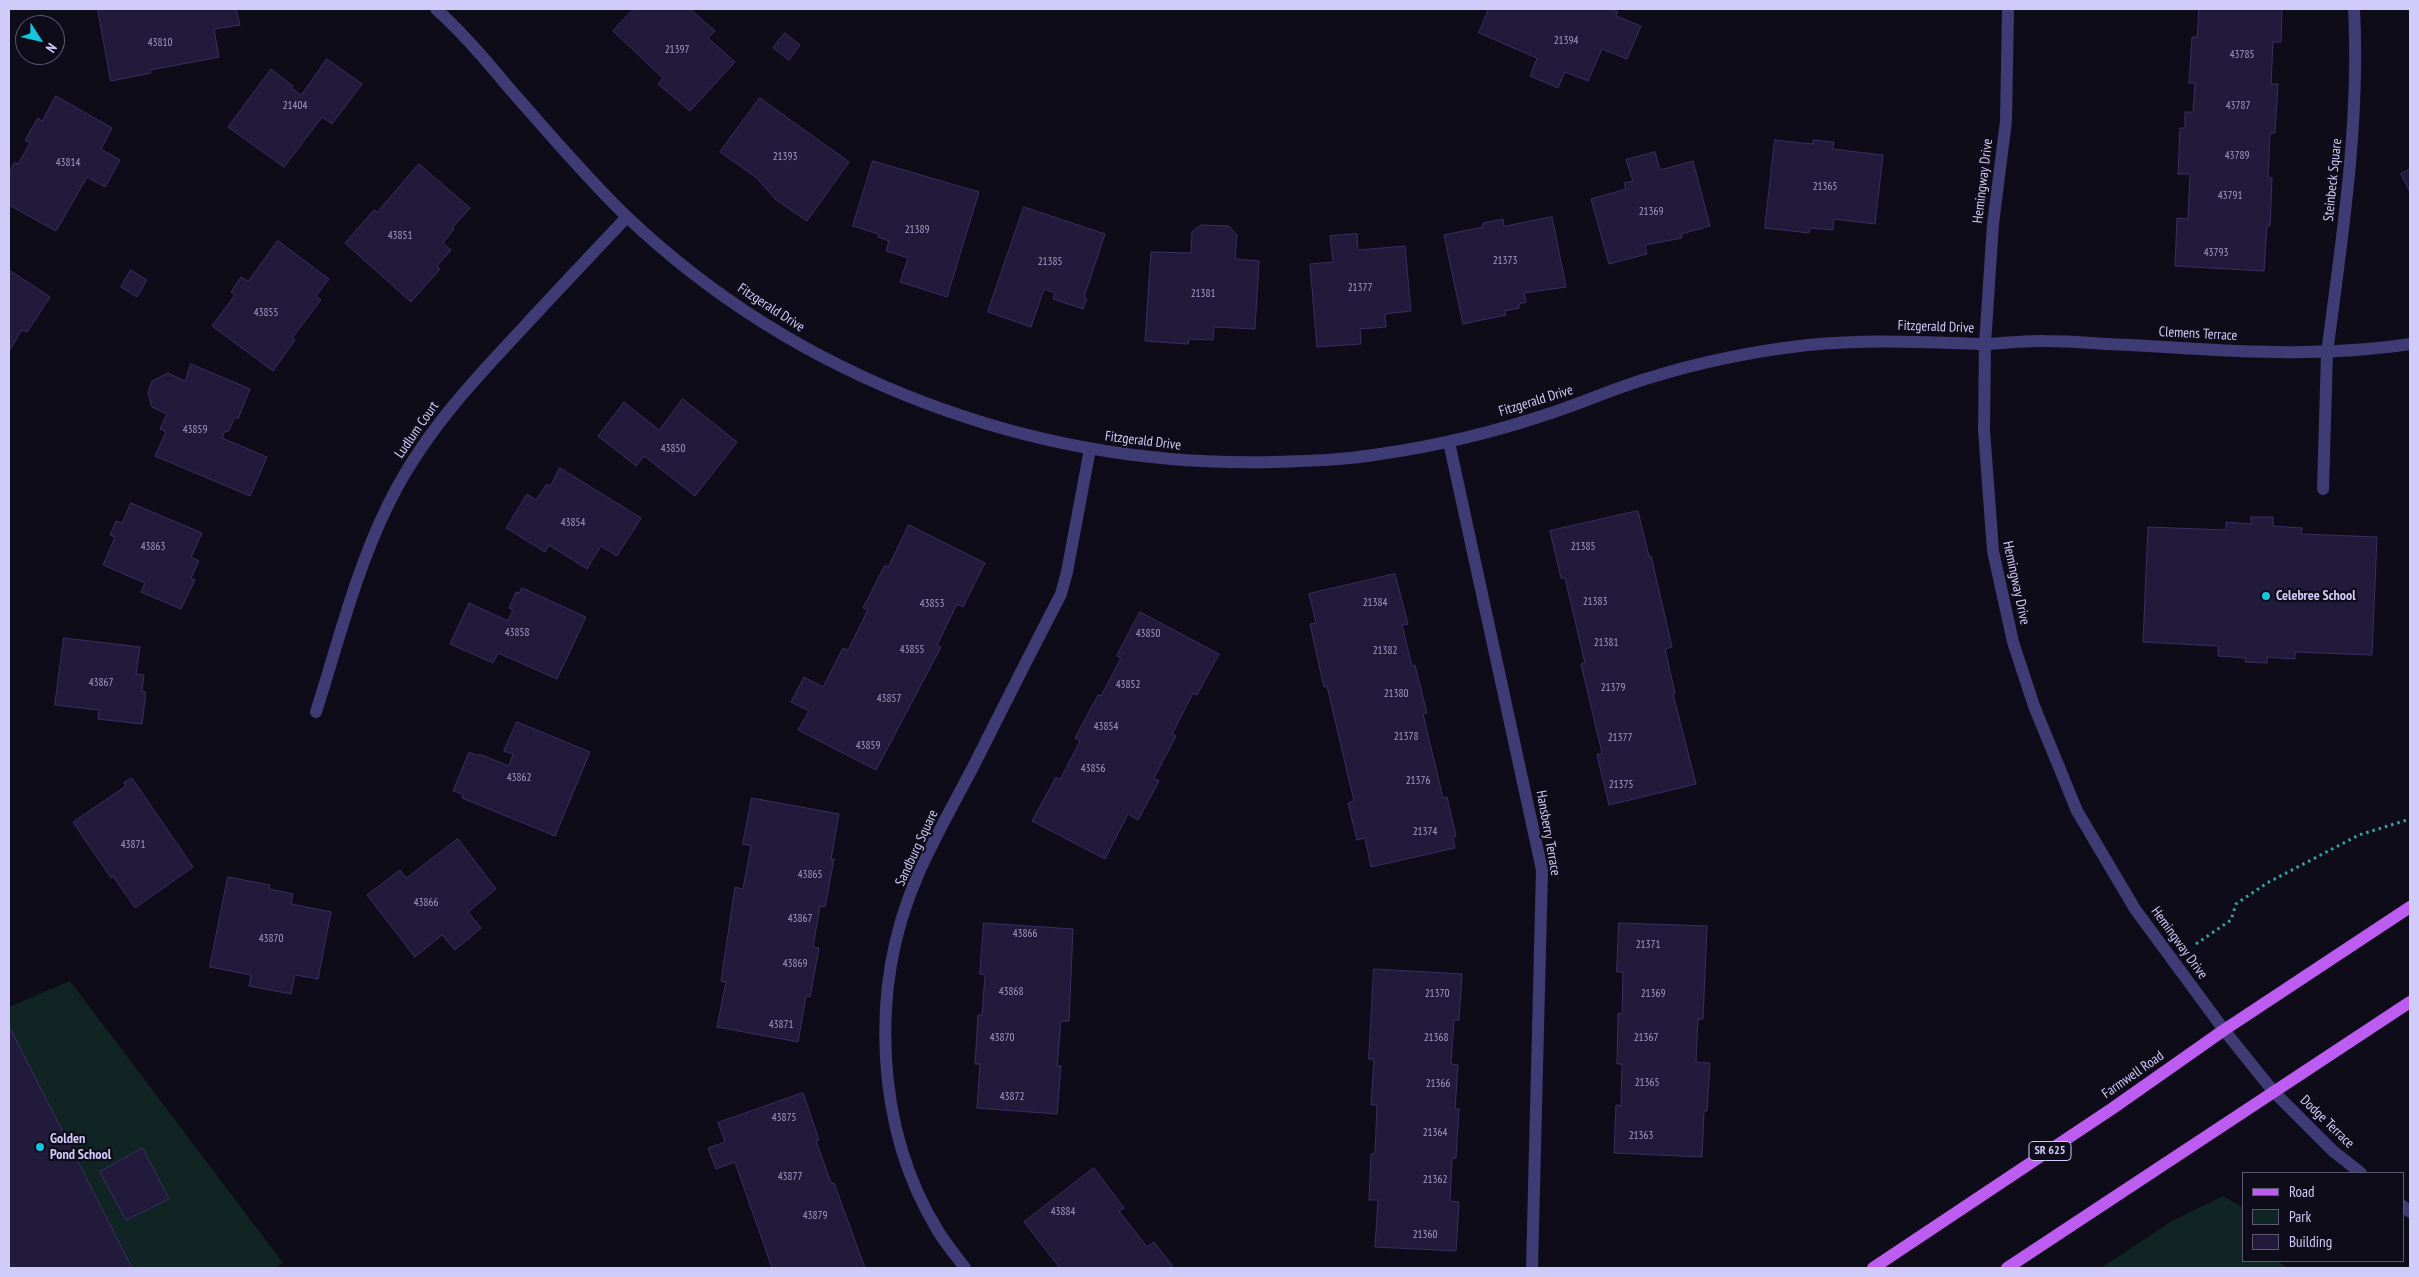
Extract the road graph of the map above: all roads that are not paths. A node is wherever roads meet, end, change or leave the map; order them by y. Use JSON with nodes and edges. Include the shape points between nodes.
{"nodes":[{"id":1,"x":436,"y":9,"type":"edge"},
{"id":2,"x":2008,"y":9,"type":"edge"},
{"id":3,"x":2354,"y":9,"type":"edge"},
{"id":4,"x":627,"y":216,"type":"junction"},
{"id":5,"x":1985,"y":344,"type":"junction"},
{"id":6,"x":2410,"y":344,"type":"edge"},
{"id":7,"x":2327,"y":353,"type":"junction"},
{"id":8,"x":1449,"y":442,"type":"junction"},
{"id":9,"x":1090,"y":450,"type":"junction"},
{"id":10,"x":2323,"y":489,"type":"dead end"},
{"id":11,"x":316,"y":712,"type":"dead end"},
{"id":12,"x":2410,"y":907,"type":"edge"},
{"id":13,"x":2410,"y":1002,"type":"edge"},
{"id":14,"x":2224,"y":1030,"type":"junction"},
{"id":15,"x":2273,"y":1091,"type":"junction"},
{"id":16,"x":2360,"y":1172,"type":"edge"},
{"id":17,"x":965,"y":1268,"type":"edge"},
{"id":18,"x":1532,"y":1268,"type":"edge"},
{"id":19,"x":1873,"y":1268,"type":"edge"},
{"id":20,"x":2007,"y":1268,"type":"edge"}],
"edges":[{"from":1,"to":4,"type":"street","name":"Fitzgerald Drive","via":[[464,34],[572,161]]},
{"from":2,"to":5,"type":"street","name":"Hemingway Drive","via":[[2006,121],[1993,224]]},
{"from":3,"to":7,"type":"street","name":"Steinbeck Square","via":[[2356,45],[2351,168]]},
{"from":4,"to":9,"type":"street","name":"Fitzgerald Drive","via":[[684,266],[809,350],[876,383],[946,411],[1017,434]]},
{"from":4,"to":11,"type":"street","name":"Ludlum Court","via":[[465,390],[414,459],[367,551]]},
{"from":5,"to":7,"type":"street","name":"Clemens Terrace","via":[[2042,340],[2249,352]]},
{"from":5,"to":8,"type":"street","name":"Fitzgerald Drive","via":[[1864,341],[1745,354],[1652,377],[1545,415]]},
{"from":5,"to":14,"type":"street","name":"Hemingway Drive","via":[[1984,430],[1993,551],[2013,642],[2034,706],[2077,811],[2135,909]]},
{"from":6,"to":7,"type":"street","name":"Clemens Terrace"},
{"from":7,"to":10,"type":"street","name":"Steinbeck Square"},
{"from":8,"to":9,"type":"street","name":"Fitzgerald Drive","via":[[1325,461],[1220,463],[1164,460]]},
{"from":8,"to":18,"type":"street","name":"Hansberry Terrace","via":[[1542,870]]},
{"from":9,"to":17,"type":"street","name":"Sandburg Square","via":[[1060,594],[916,878],[896,940],[889,981],[885,1021],[886,1063],[902,1149],[918,1192],[938,1231]]},
{"from":12,"to":14,"type":"main road","name":"Farmwell Road","number":"SR 625"},
{"from":13,"to":15,"type":"main road"},
{"from":14,"to":15,"type":"street","name":"Hemingway Drive"},
{"from":14,"to":19,"type":"main road","name":"Farmwell Road","number":"SR 625"},
{"from":15,"to":16,"type":"street","name":"Dodge Terrace","via":[[2332,1151]]},
{"from":15,"to":20,"type":"main road"}]}
